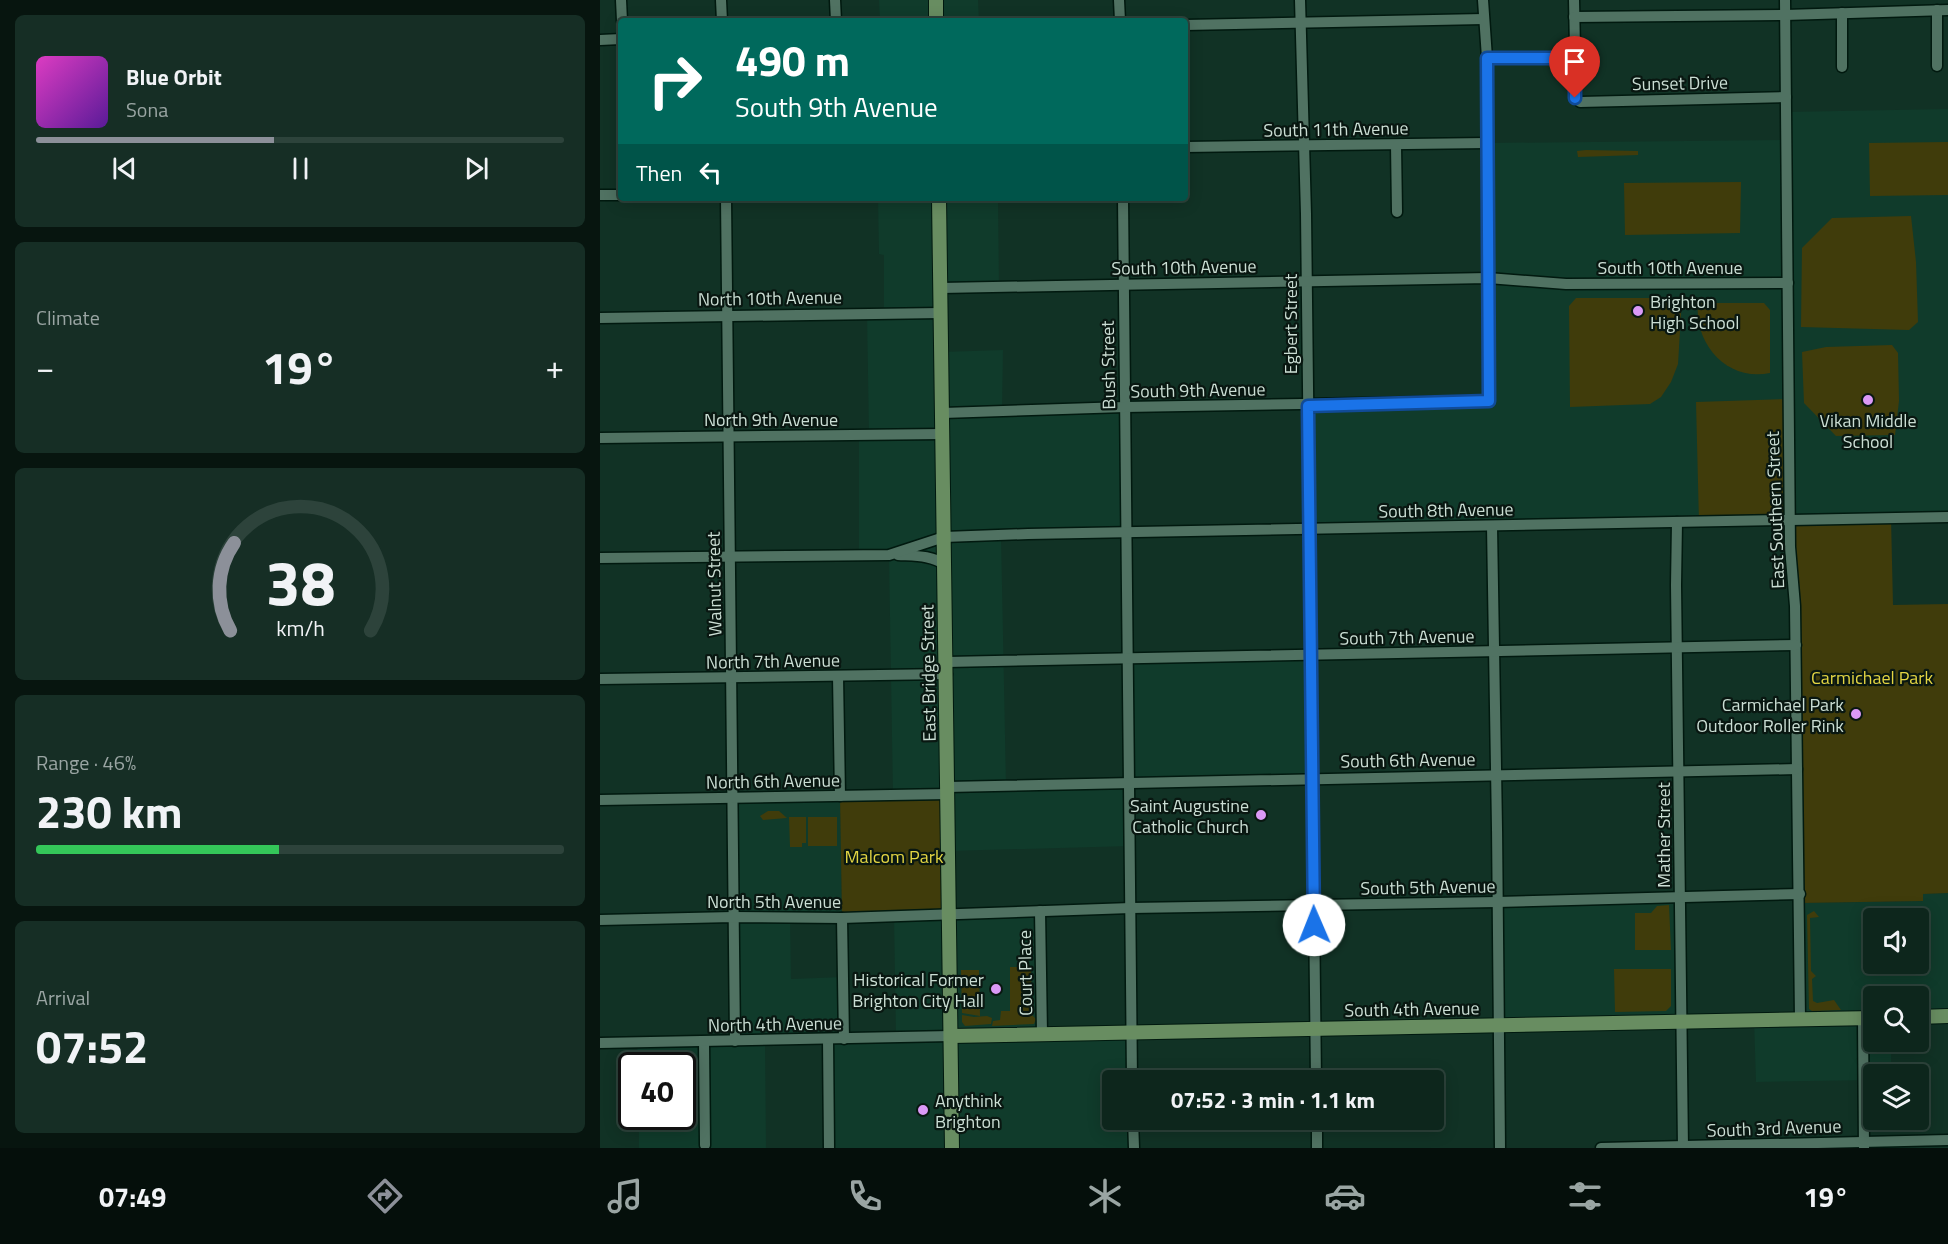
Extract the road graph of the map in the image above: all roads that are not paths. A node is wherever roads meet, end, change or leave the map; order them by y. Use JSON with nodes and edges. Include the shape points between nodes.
{"nodes":[{"id":1,"x":621,"y":0,"type":"edge"},
{"id":2,"x":721,"y":0,"type":"edge"},
{"id":3,"x":835,"y":0,"type":"edge"},
{"id":4,"x":936,"y":0,"type":"edge"},
{"id":5,"x":1119,"y":0,"type":"edge"},
{"id":6,"x":1300,"y":0,"type":"edge"},
{"id":7,"x":1484,"y":0,"type":"edge"},
{"id":8,"x":1574,"y":0,"type":"edge"},
{"id":9,"x":1785,"y":0,"type":"edge"},
{"id":10,"x":1942,"y":10,"type":"edge"},
{"id":11,"x":1842,"y":13,"type":"junction"},
{"id":12,"x":1785,"y":15,"type":"junction"},
{"id":13,"x":1574,"y":17,"type":"junction"},
{"id":14,"x":622,"y":18,"type":"edge"},
{"id":15,"x":722,"y":18,"type":"edge"},
{"id":16,"x":836,"y":18,"type":"edge"},
{"id":17,"x":936,"y":18,"type":"edge"},
{"id":18,"x":1120,"y":18,"type":"edge"},
{"id":19,"x":1484,"y":19,"type":"junction"},
{"id":20,"x":1301,"y":24,"type":"junction"},
{"id":21,"x":1188,"y":25,"type":"edge"},
{"id":22,"x":618,"y":39,"type":"edge"},
{"id":23,"x":600,"y":40,"type":"edge"},
{"id":24,"x":1487,"y":58,"type":"junction"},
{"id":25,"x":1575,"y":58,"type":"junction"},
{"id":26,"x":1937,"y":66,"type":"dead end"},
{"id":27,"x":1842,"y":67,"type":"dead end"},
{"id":28,"x":1786,"y":97,"type":"junction"},
{"id":29,"x":1487,"y":143,"type":"junction"},
{"id":30,"x":1396,"y":145,"type":"junction"},
{"id":31,"x":1304,"y":146,"type":"junction"},
{"id":32,"x":1188,"y":147,"type":"edge"},
{"id":33,"x":600,"y":195,"type":"edge"},
{"id":34,"x":618,"y":195,"type":"edge"},
{"id":35,"x":726,"y":201,"type":"edge"},
{"id":36,"x":939,"y":201,"type":"edge"},
{"id":37,"x":1124,"y":201,"type":"edge"},
{"id":38,"x":1397,"y":212,"type":"dead end"},
{"id":39,"x":1488,"y":278,"type":"junction"},
{"id":40,"x":1306,"y":280,"type":"junction"},
{"id":41,"x":1788,"y":283,"type":"junction"},
{"id":42,"x":1124,"y":285,"type":"junction"},
{"id":43,"x":941,"y":288,"type":"junction"},
{"id":44,"x":941,"y":313,"type":"junction"},
{"id":45,"x":727,"y":315,"type":"junction"},
{"id":46,"x":600,"y":318,"type":"edge"},
{"id":47,"x":1308,"y":406,"type":"junction"},
{"id":48,"x":1125,"y":407,"type":"junction"},
{"id":49,"x":943,"y":413,"type":"junction"},
{"id":50,"x":942,"y":434,"type":"junction"},
{"id":51,"x":728,"y":436,"type":"junction"},
{"id":52,"x":600,"y":438,"type":"edge"},
{"id":53,"x":1948,"y":517,"type":"edge"},
{"id":54,"x":1790,"y":520,"type":"junction"},
{"id":55,"x":1677,"y":522,"type":"junction"},
{"id":56,"x":1492,"y":526,"type":"junction"},
{"id":57,"x":1310,"y":530,"type":"junction"},
{"id":58,"x":1126,"y":532,"type":"junction"},
{"id":59,"x":944,"y":537,"type":"junction"},
{"id":60,"x":889,"y":555,"type":"junction"},
{"id":61,"x":730,"y":556,"type":"junction"},
{"id":62,"x":600,"y":558,"type":"edge"},
{"id":63,"x":945,"y":565,"type":"junction"},
{"id":64,"x":1796,"y":645,"type":"junction"},
{"id":65,"x":1677,"y":647,"type":"junction"},
{"id":66,"x":1495,"y":651,"type":"junction"},
{"id":67,"x":1311,"y":655,"type":"junction"},
{"id":68,"x":1129,"y":659,"type":"junction"},
{"id":69,"x":947,"y":668,"type":"junction"},
{"id":70,"x":838,"y":676,"type":"junction"},
{"id":71,"x":732,"y":678,"type":"junction"},
{"id":72,"x":600,"y":679,"type":"edge"},
{"id":73,"x":1797,"y":769,"type":"junction"},
{"id":74,"x":1679,"y":771,"type":"junction"},
{"id":75,"x":1497,"y":774,"type":"junction"},
{"id":76,"x":1314,"y":778,"type":"junction"},
{"id":77,"x":1130,"y":783,"type":"junction"},
{"id":78,"x":947,"y":790,"type":"junction"},
{"id":79,"x":840,"y":796,"type":"junction"},
{"id":80,"x":732,"y":799,"type":"junction"},
{"id":81,"x":600,"y":800,"type":"edge"},
{"id":82,"x":1800,"y":894,"type":"junction"},
{"id":83,"x":1679,"y":898,"type":"junction"},
{"id":84,"x":1497,"y":902,"type":"junction"},
{"id":85,"x":1314,"y":905,"type":"junction"},
{"id":86,"x":1131,"y":908,"type":"junction"},
{"id":87,"x":1040,"y":911,"type":"junction"},
{"id":88,"x":949,"y":914,"type":"junction"},
{"id":89,"x":733,"y":917,"type":"junction"},
{"id":90,"x":842,"y":918,"type":"junction"},
{"id":91,"x":600,"y":920,"type":"edge"},
{"id":92,"x":1948,"y":1016,"type":"edge"},
{"id":93,"x":1929,"y":1017,"type":"edge"},
{"id":94,"x":1800,"y":1018,"type":"junction"},
{"id":95,"x":1863,"y":1018,"type":"edge"},
{"id":96,"x":1682,"y":1022,"type":"junction"},
{"id":97,"x":1499,"y":1026,"type":"junction"},
{"id":98,"x":1316,"y":1028,"type":"junction"},
{"id":99,"x":1132,"y":1032,"type":"junction"},
{"id":100,"x":1042,"y":1034,"type":"junction"},
{"id":101,"x":951,"y":1036,"type":"junction"},
{"id":102,"x":828,"y":1039,"type":"junction"},
{"id":103,"x":844,"y":1039,"type":"junction"},
{"id":104,"x":704,"y":1041,"type":"junction"},
{"id":105,"x":735,"y":1041,"type":"junction"},
{"id":106,"x":600,"y":1043,"type":"edge"},
{"id":107,"x":1867,"y":1052,"type":"edge"},
{"id":108,"x":1132,"y":1070,"type":"edge"},
{"id":109,"x":1316,"y":1070,"type":"edge"},
{"id":110,"x":1133,"y":1130,"type":"edge"},
{"id":111,"x":1317,"y":1130,"type":"edge"},
{"id":112,"x":1948,"y":1140,"type":"edge"},
{"id":113,"x":705,"y":1144,"type":"dead end"},
{"id":114,"x":1864,"y":1145,"type":"edge"},
{"id":115,"x":829,"y":1148,"type":"edge"},
{"id":116,"x":952,"y":1148,"type":"edge"},
{"id":117,"x":1134,"y":1148,"type":"edge"},
{"id":118,"x":1317,"y":1148,"type":"edge"},
{"id":119,"x":1500,"y":1148,"type":"edge"},
{"id":120,"x":1601,"y":1148,"type":"edge"},
{"id":121,"x":1683,"y":1148,"type":"edge"}],
"edges":[{"from":1,"to":14,"type":"street"},
{"from":2,"to":15,"type":"street"},
{"from":3,"to":16,"type":"street"},
{"from":4,"to":17,"type":"main road"},
{"from":5,"to":18,"type":"street"},
{"from":6,"to":20,"type":"street","name":"Egbert Street"},
{"from":7,"to":19,"type":"street"},
{"from":8,"to":13,"type":"street"},
{"from":9,"to":12,"type":"street","name":"East Southern Street"},
{"from":10,"to":11,"type":"street"},
{"from":10,"to":26,"type":"street"},
{"from":11,"to":12,"type":"street"},
{"from":11,"to":27,"type":"street"},
{"from":12,"to":13,"type":"street"},
{"from":12,"to":28,"type":"street","name":"East Southern Street"},
{"from":13,"to":25,"type":"street"},
{"from":19,"to":20,"type":"street"},
{"from":19,"to":24,"type":"street"},
{"from":20,"to":21,"type":"street"},
{"from":20,"to":31,"type":"street","name":"Egbert Street"},
{"from":22,"to":23,"type":"street"},
{"from":24,"to":25,"type":"street"},
{"from":24,"to":29,"type":"street"},
{"from":25,"to":28,"type":"street","name":"Sunset Drive","via":[[1575,98],[1580,102]]},
{"from":28,"to":41,"type":"street","name":"East Southern Street"},
{"from":29,"to":30,"type":"street","name":"South 11th Avenue"},
{"from":29,"to":39,"type":"street"},
{"from":30,"to":31,"type":"street","name":"South 11th Avenue"},
{"from":30,"to":38,"type":"street"},
{"from":31,"to":32,"type":"street","name":"South 11th Avenue"},
{"from":31,"to":40,"type":"street","name":"Egbert Street"},
{"from":33,"to":34,"type":"street"},
{"from":35,"to":45,"type":"street","name":"Walnut Street"},
{"from":36,"to":43,"type":"main road","name":"East Bridge Street"},
{"from":37,"to":42,"type":"street","name":"Bush Street"},
{"from":39,"to":40,"type":"street","name":"South 10th Avenue"},
{"from":39,"to":41,"type":"street","name":"South 10th Avenue","via":[[1566,284]]},
{"from":39,"to":47,"type":"street","name":"South 9th Avenue","via":[[1489,401]]},
{"from":40,"to":42,"type":"street","name":"South 10th Avenue"},
{"from":40,"to":47,"type":"street","name":"Egbert Street"},
{"from":41,"to":54,"type":"street","name":"East Southern Street"},
{"from":42,"to":43,"type":"street","name":"South 10th Avenue"},
{"from":42,"to":48,"type":"street","name":"Bush Street"},
{"from":43,"to":44,"type":"main road","name":"East Bridge Street"},
{"from":44,"to":45,"type":"street","name":"North 10th Avenue"},
{"from":44,"to":49,"type":"main road","name":"East Bridge Street"},
{"from":45,"to":46,"type":"street","name":"North 10th Avenue"},
{"from":45,"to":51,"type":"street","name":"Walnut Street"},
{"from":47,"to":48,"type":"street","name":"South 9th Avenue"},
{"from":47,"to":57,"type":"street","name":"Egbert Street"},
{"from":48,"to":49,"type":"street","name":"South 9th Avenue"},
{"from":48,"to":58,"type":"street","name":"Bush Street"},
{"from":49,"to":50,"type":"main road","name":"East Bridge Street"},
{"from":50,"to":51,"type":"street","name":"North 9th Avenue"},
{"from":50,"to":59,"type":"main road","name":"East Bridge Street"},
{"from":51,"to":52,"type":"street","name":"North 9th Avenue"},
{"from":51,"to":61,"type":"street","name":"Walnut Street"},
{"from":53,"to":54,"type":"street","name":"South 8th Avenue"},
{"from":54,"to":55,"type":"street","name":"South 8th Avenue"},
{"from":54,"to":64,"type":"street","name":"East Southern Street"},
{"from":55,"to":56,"type":"street","name":"South 8th Avenue"},
{"from":55,"to":65,"type":"street","name":"Mather Street"},
{"from":56,"to":57,"type":"street","name":"South 8th Avenue"},
{"from":56,"to":66,"type":"street"},
{"from":57,"to":58,"type":"street","name":"South 8th Avenue"},
{"from":57,"to":67,"type":"street","name":"Egbert Street"},
{"from":58,"to":59,"type":"street","name":"South 8th Avenue"},
{"from":58,"to":68,"type":"street","name":"Bush Street"},
{"from":59,"to":60,"type":"street","name":"South 8th Avenue"},
{"from":59,"to":63,"type":"main road","name":"East Bridge Street"},
{"from":60,"to":61,"type":"street"},
{"from":60,"to":63,"type":"street","via":[[938,559]]},
{"from":61,"to":62,"type":"street"},
{"from":61,"to":71,"type":"street","name":"Walnut Street"},
{"from":63,"to":69,"type":"main road","name":"East Bridge Street"},
{"from":64,"to":65,"type":"street","name":"South 7th Avenue"},
{"from":64,"to":73,"type":"street","name":"East Southern Street"},
{"from":65,"to":66,"type":"street","name":"South 7th Avenue"},
{"from":65,"to":74,"type":"street","name":"Mather Street"},
{"from":66,"to":67,"type":"street","name":"South 7th Avenue"},
{"from":66,"to":75,"type":"street"},
{"from":67,"to":68,"type":"street","name":"South 7th Avenue"},
{"from":67,"to":76,"type":"street","name":"Egbert Street"},
{"from":68,"to":69,"type":"street","name":"South 7th Avenue"},
{"from":68,"to":77,"type":"street","name":"Bush Street"},
{"from":69,"to":70,"type":"street","name":"North 7th Avenue"},
{"from":69,"to":78,"type":"main road","name":"East Bridge Street"},
{"from":70,"to":71,"type":"street","name":"North 7th Avenue"},
{"from":70,"to":79,"type":"street"},
{"from":71,"to":72,"type":"street","name":"North 7th Avenue"},
{"from":71,"to":80,"type":"street","name":"Walnut Street"},
{"from":73,"to":74,"type":"street","name":"South 6th Avenue"},
{"from":73,"to":82,"type":"street","name":"East Southern Street"},
{"from":74,"to":75,"type":"street","name":"South 6th Avenue"},
{"from":74,"to":83,"type":"street","name":"Mather Street"},
{"from":75,"to":76,"type":"street","name":"South 6th Avenue"},
{"from":75,"to":84,"type":"street"},
{"from":76,"to":77,"type":"street","name":"South 6th Avenue"},
{"from":76,"to":85,"type":"street","name":"Egbert Street"},
{"from":77,"to":78,"type":"street","name":"South 6th Avenue"},
{"from":77,"to":86,"type":"street","name":"Bush Street"},
{"from":78,"to":79,"type":"street","name":"North 6th Avenue"},
{"from":78,"to":88,"type":"main road","name":"East Bridge Street"},
{"from":79,"to":80,"type":"street","name":"North 6th Avenue"},
{"from":80,"to":81,"type":"street","name":"North 6th Avenue"},
{"from":80,"to":89,"type":"street","name":"Walnut Street"},
{"from":82,"to":83,"type":"street","name":"South 5th Avenue"},
{"from":82,"to":94,"type":"street","name":"East Southern Street"},
{"from":83,"to":84,"type":"street","name":"South 5th Avenue"},
{"from":83,"to":96,"type":"street","name":"Mather Street"},
{"from":84,"to":85,"type":"street","name":"South 5th Avenue"},
{"from":84,"to":97,"type":"street"},
{"from":85,"to":86,"type":"street","name":"South 5th Avenue"},
{"from":85,"to":98,"type":"street","name":"Egbert Street"},
{"from":86,"to":87,"type":"street","name":"South 5th Avenue"},
{"from":86,"to":99,"type":"street","name":"Bush Street"},
{"from":87,"to":88,"type":"street","name":"South 5th Avenue"},
{"from":87,"to":100,"type":"street","name":"Court Place"},
{"from":88,"to":90,"type":"street","name":"North 5th Avenue"},
{"from":88,"to":101,"type":"main road","name":"East Bridge Street"},
{"from":89,"to":90,"type":"street","name":"North 5th Avenue"},
{"from":89,"to":91,"type":"street","name":"North 5th Avenue"},
{"from":89,"to":105,"type":"street","name":"Walnut Street"},
{"from":90,"to":103,"type":"street"},
{"from":92,"to":93,"type":"main road"},
{"from":94,"to":95,"type":"main road","name":"South 4th Avenue"},
{"from":94,"to":96,"type":"main road","name":"South 4th Avenue"},
{"from":96,"to":97,"type":"main road","name":"South 4th Avenue"},
{"from":96,"to":121,"type":"street","name":"Mather Street"},
{"from":97,"to":98,"type":"main road","name":"South 4th Avenue"},
{"from":97,"to":119,"type":"street"},
{"from":98,"to":99,"type":"main road","name":"South 4th Avenue"},
{"from":98,"to":109,"type":"street","name":"Egbert Street"},
{"from":99,"to":100,"type":"main road","name":"South 4th Avenue"},
{"from":99,"to":108,"type":"street"},
{"from":100,"to":101,"type":"main road","name":"South 4th Avenue"},
{"from":101,"to":103,"type":"street","name":"North 4th Avenue"},
{"from":101,"to":116,"type":"main road","name":"East Bridge Street"},
{"from":102,"to":103,"type":"street","name":"North 4th Avenue"},
{"from":102,"to":105,"type":"street","name":"North 4th Avenue"},
{"from":102,"to":115,"type":"street"},
{"from":104,"to":105,"type":"street","name":"North 4th Avenue"},
{"from":104,"to":106,"type":"street","name":"North 4th Avenue"},
{"from":104,"to":113,"type":"street"},
{"from":107,"to":114,"type":"street"},
{"from":110,"to":117,"type":"street"},
{"from":111,"to":118,"type":"street"},
{"from":112,"to":114,"type":"street","name":"South 3rd Avenue"},
{"from":114,"to":121,"type":"street","name":"South 3rd Avenue"},
{"from":120,"to":121,"type":"street","name":"South 3rd Avenue"}]}
